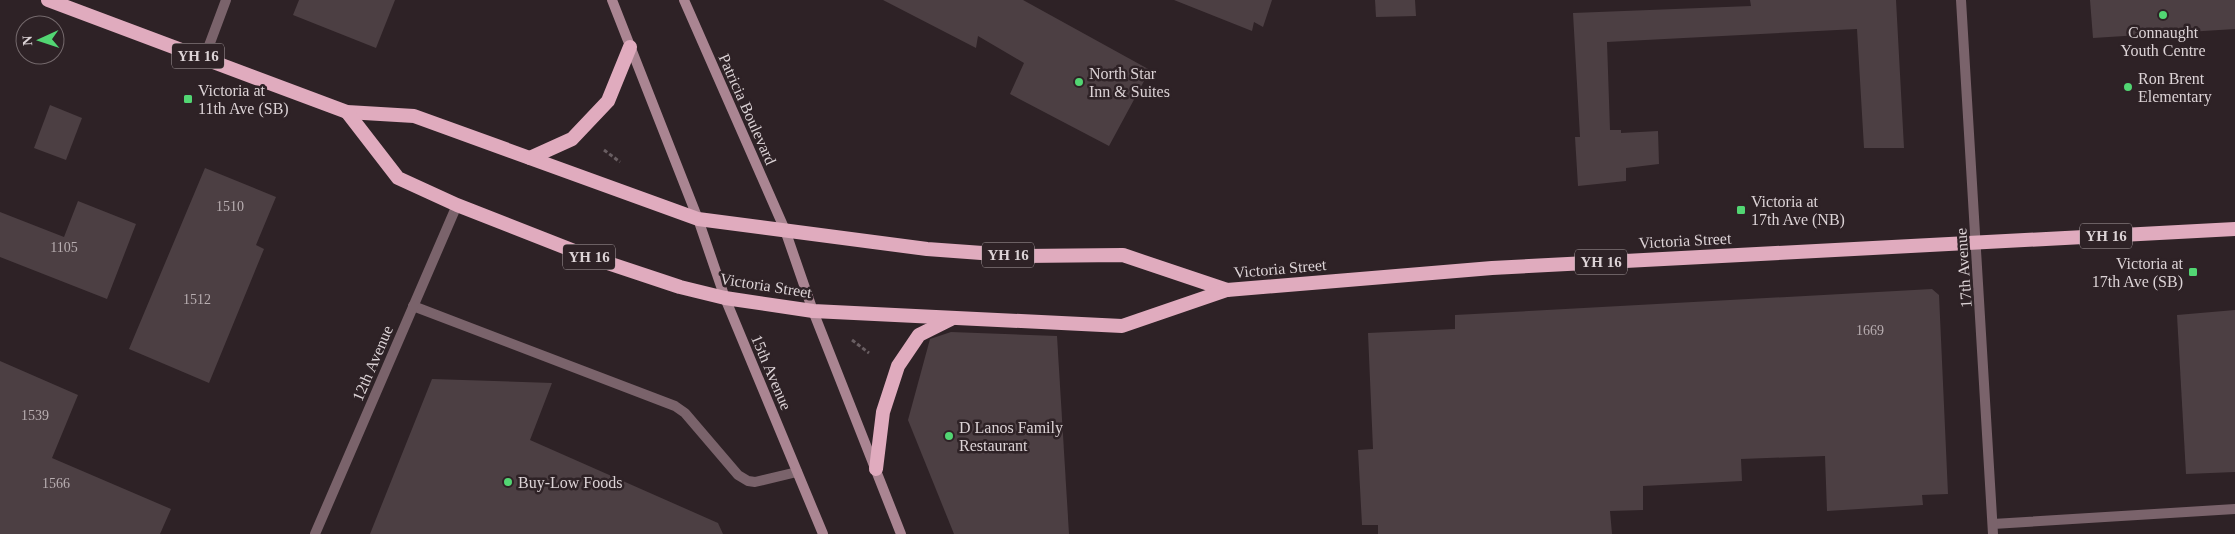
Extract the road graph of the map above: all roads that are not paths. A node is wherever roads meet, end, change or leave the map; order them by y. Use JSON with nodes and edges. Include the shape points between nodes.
{"nodes":[{"id":1,"x":48,"y":0,"type":"edge"},
{"id":2,"x":226,"y":0,"type":"edge"},
{"id":3,"x":612,"y":0,"type":"edge"},
{"id":4,"x":684,"y":0,"type":"edge"},
{"id":5,"x":1961,"y":0,"type":"edge"},
{"id":6,"x":630,"y":47,"type":"junction"},
{"id":7,"x":204,"y":59,"type":"junction"},
{"id":8,"x":347,"y":112,"type":"junction"},
{"id":9,"x":530,"y":158,"type":"junction"},
{"id":10,"x":457,"y":205,"type":"junction"},
{"id":11,"x":698,"y":220,"type":"junction"},
{"id":12,"x":2235,"y":229,"type":"edge"},
{"id":13,"x":785,"y":230,"type":"junction"},
{"id":14,"x":1976,"y":243,"type":"junction"},
{"id":15,"x":1227,"y":290,"type":"junction"},
{"id":16,"x":725,"y":298,"type":"junction"},
{"id":17,"x":413,"y":306,"type":"junction"},
{"id":18,"x":813,"y":311,"type":"junction"},
{"id":19,"x":954,"y":318,"type":"junction"},
{"id":20,"x":876,"y":469,"type":"junction"},
{"id":21,"x":797,"y":472,"type":"junction"},
{"id":22,"x":2235,"y":509,"type":"edge"},
{"id":23,"x":1993,"y":529,"type":"edge"},
{"id":24,"x":315,"y":534,"type":"edge"},
{"id":25,"x":823,"y":534,"type":"edge"},
{"id":26,"x":901,"y":534,"type":"edge"}],
"edges":[{"from":1,"to":7,"type":"highway","name":"Victoria Street","number":"YH 16"},
{"from":2,"to":7,"type":"street"},
{"from":3,"to":6,"type":"main road"},
{"from":4,"to":13,"type":"main road","name":"Patricia Boulevard"},
{"from":5,"to":14,"type":"street","name":"17th Avenue"},
{"from":6,"to":9,"type":"highway","via":[[608,101],[572,139]]},
{"from":6,"to":11,"type":"main road"},
{"from":7,"to":8,"type":"highway","name":"Victoria Street","number":"YH 16"},
{"from":8,"to":9,"type":"highway","name":"Victoria Street","number":"YH 16","via":[[414,116]]},
{"from":8,"to":10,"type":"highway","name":"Victoria Street","number":"YH 16","via":[[398,178]]},
{"from":9,"to":11,"type":"highway","name":"Victoria Street","number":"YH 16"},
{"from":10,"to":16,"type":"highway","name":"Victoria Street","number":"YH 16","via":[[587,256],[680,288]]},
{"from":10,"to":17,"type":"street","name":"12th Avenue"},
{"from":11,"to":13,"type":"highway","name":"Victoria Street","number":"YH 16"},
{"from":11,"to":16,"type":"main road","name":"15th Avenue"},
{"from":12,"to":14,"type":"highway","name":"Victoria Street","number":"YH 16"},
{"from":13,"to":15,"type":"highway","name":"Victoria Street","number":"YH 16","via":[[927,249],[1023,256],[1123,255]]},
{"from":13,"to":18,"type":"main road"},
{"from":14,"to":15,"type":"highway","name":"Victoria Street","number":"YH 16","via":[[1492,268]]},
{"from":14,"to":23,"type":"street","name":"17th Avenue"},
{"from":15,"to":19,"type":"highway","name":"Victoria Street","number":"YH 16","via":[[1122,326]]},
{"from":16,"to":18,"type":"highway","name":"Victoria Street","number":"YH 16"},
{"from":16,"to":21,"type":"main road","name":"15th Avenue"},
{"from":17,"to":21,"type":"street","via":[[675,406],[685,413],[738,475],[748,481]]},
{"from":17,"to":24,"type":"street","name":"12th Avenue"},
{"from":18,"to":19,"type":"highway","name":"Victoria Street","number":"YH 16"},
{"from":18,"to":20,"type":"main road"},
{"from":19,"to":20,"type":"highway","via":[[919,335],[898,366],[882,412]]},
{"from":20,"to":26,"type":"main road"},
{"from":21,"to":25,"type":"main road","name":"15th Avenue"},
{"from":22,"to":23,"type":"street"}]}
